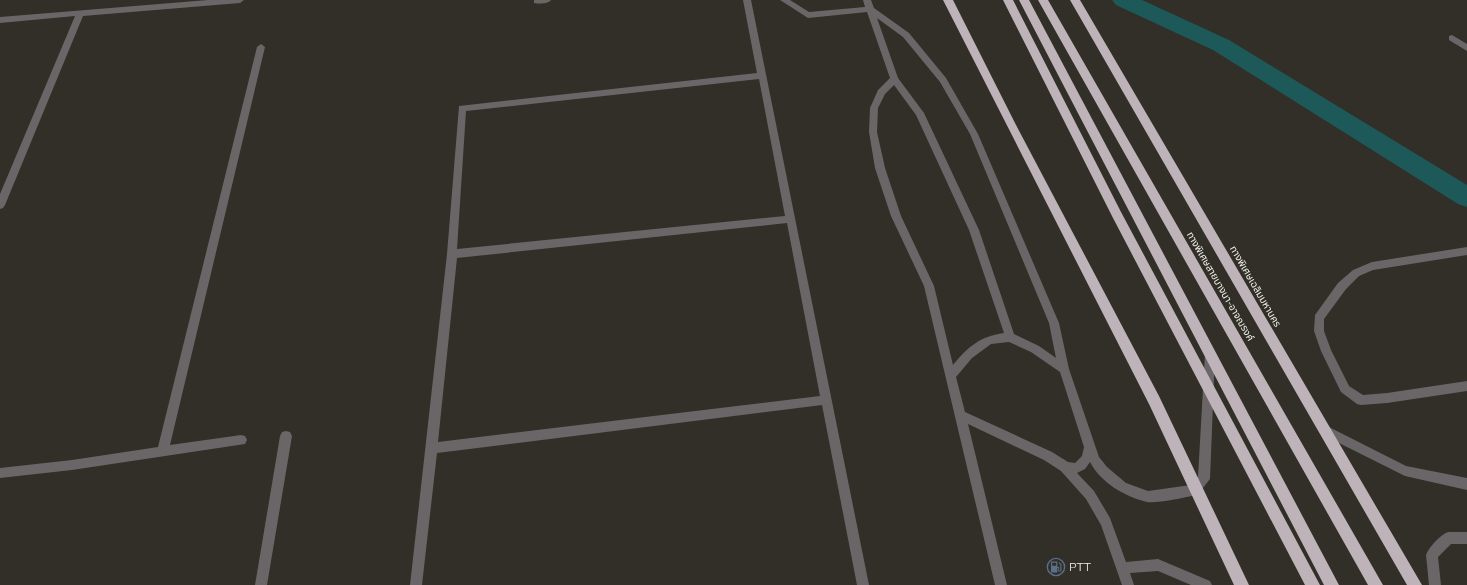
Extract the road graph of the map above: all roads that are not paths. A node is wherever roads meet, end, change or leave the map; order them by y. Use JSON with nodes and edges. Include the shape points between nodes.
{"nodes":[{"id":1,"x":240,"y":0,"type":"edge"},
{"id":2,"x":547,"y":0,"type":"edge"},
{"id":3,"x":747,"y":0,"type":"edge"},
{"id":4,"x":784,"y":0,"type":"edge"},
{"id":5,"x":948,"y":0,"type":"edge"},
{"id":6,"x":1008,"y":0,"type":"edge"},
{"id":7,"x":1024,"y":0,"type":"edge"},
{"id":8,"x":1043,"y":0,"type":"edge"},
{"id":9,"x":1075,"y":0,"type":"edge"},
{"id":10,"x":537,"y":1,"type":"edge"},
{"id":11,"x":868,"y":4,"type":"edge"},
{"id":12,"x":80,"y":13,"type":"junction"},
{"id":13,"x":0,"y":20,"type":"edge"},
{"id":14,"x":1452,"y":38,"type":"dead end"},
{"id":15,"x":261,"y":47,"type":"dead end"},
{"id":16,"x":1467,"y":48,"type":"edge"},
{"id":17,"x":762,"y":76,"type":"junction"},
{"id":18,"x":894,"y":79,"type":"junction"},
{"id":19,"x":0,"y":205,"type":"edge"},
{"id":20,"x":790,"y":219,"type":"junction"},
{"id":21,"x":1467,"y":251,"type":"edge"},
{"id":22,"x":452,"y":254,"type":"junction"},
{"id":23,"x":1010,"y":336,"type":"junction"},
{"id":24,"x":1210,"y":353,"type":"junction"},
{"id":25,"x":1064,"y":368,"type":"junction"},
{"id":26,"x":950,"y":376,"type":"junction"},
{"id":27,"x":1467,"y":386,"type":"edge"},
{"id":28,"x":826,"y":400,"type":"junction"},
{"id":29,"x":959,"y":415,"type":"junction"},
{"id":30,"x":1325,"y":430,"type":"junction"},
{"id":31,"x":286,"y":436,"type":"dead end"},
{"id":32,"x":241,"y":440,"type":"dead end"},
{"id":33,"x":1090,"y":447,"type":"junction"},
{"id":34,"x":432,"y":448,"type":"junction"},
{"id":35,"x":163,"y":451,"type":"junction"},
{"id":36,"x":1065,"y":467,"type":"junction"},
{"id":37,"x":0,"y":473,"type":"edge"},
{"id":38,"x":1467,"y":484,"type":"edge"},
{"id":39,"x":1467,"y":538,"type":"edge"},
{"id":40,"x":1122,"y":568,"type":"junction"},
{"id":41,"x":261,"y":585,"type":"edge"},
{"id":42,"x":416,"y":585,"type":"edge"},
{"id":43,"x":863,"y":585,"type":"edge"},
{"id":44,"x":1001,"y":585,"type":"edge"},
{"id":45,"x":1128,"y":585,"type":"edge"},
{"id":46,"x":1206,"y":585,"type":"edge"},
{"id":47,"x":1242,"y":585,"type":"edge"},
{"id":48,"x":1313,"y":585,"type":"edge"},
{"id":49,"x":1332,"y":585,"type":"edge"},
{"id":50,"x":1376,"y":585,"type":"edge"},
{"id":51,"x":1415,"y":585,"type":"edge"},
{"id":52,"x":1435,"y":585,"type":"edge"}],
"edges":[{"from":1,"to":12,"type":"street"},
{"from":2,"to":10,"type":"street"},
{"from":3,"to":17,"type":"street"},
{"from":4,"to":11,"type":"street","via":[[808,15]]},
{"from":5,"to":47,"type":"highway","via":[[1154,400]]},
{"from":6,"to":48,"type":"highway","via":[[1117,215]]},
{"from":7,"to":24,"type":"highway"},
{"from":8,"to":50,"type":"highway","name":"ทางพิเศษสายบางนา-อาจณรงค์"},
{"from":9,"to":30,"type":"highway","name":"ทางพิเศษเฉลิมมหานคร"},
{"from":11,"to":18,"type":"street"},
{"from":11,"to":25,"type":"street","via":[[906,35],[943,80],[974,134],[1054,323]]},
{"from":12,"to":13,"type":"street"},
{"from":12,"to":19,"type":"street"},
{"from":14,"to":16,"type":"street"},
{"from":15,"to":35,"type":"street"},
{"from":17,"to":20,"type":"street"},
{"from":17,"to":22,"type":"street","via":[[462,108]]},
{"from":18,"to":23,"type":"street","via":[[920,113],[971,224]]},
{"from":18,"to":26,"type":"street","via":[[881,92],[874,108],[873,132],[880,168],[896,216],[929,286]]},
{"from":20,"to":22,"type":"street"},
{"from":20,"to":28,"type":"street"},
{"from":21,"to":27,"type":"street","via":[[1372,266],[1356,273],[1342,286],[1319,318],[1319,331],[1345,389],[1361,400]]},
{"from":22,"to":34,"type":"street"},
{"from":23,"to":25,"type":"street"},
{"from":23,"to":26,"type":"street","via":[[989,340],[968,354]]},
{"from":24,"to":33,"type":"street","via":[[1204,479],[1194,490],[1148,497],[1122,487],[1103,471]]},
{"from":24,"to":49,"type":"highway"},
{"from":25,"to":33,"type":"street"},
{"from":26,"to":29,"type":"street"},
{"from":28,"to":34,"type":"street"},
{"from":28,"to":43,"type":"street"},
{"from":29,"to":36,"type":"street","via":[[1048,456]]},
{"from":29,"to":44,"type":"street"},
{"from":30,"to":38,"type":"street","via":[[1405,471]]},
{"from":30,"to":51,"type":"highway","name":"ทางพิเศษเฉลิมมหานคร"},
{"from":31,"to":41,"type":"street"},
{"from":32,"to":35,"type":"street"},
{"from":33,"to":36,"type":"street","via":[[1089,456],[1082,464],[1076,468]]},
{"from":34,"to":42,"type":"street"},
{"from":35,"to":37,"type":"street"},
{"from":36,"to":40,"type":"street","via":[[1090,495],[1106,522]]},
{"from":39,"to":52,"type":"street","via":[[1448,538],[1432,555]]},
{"from":40,"to":45,"type":"street"},
{"from":40,"to":46,"type":"street","via":[[1158,565]]}]}
